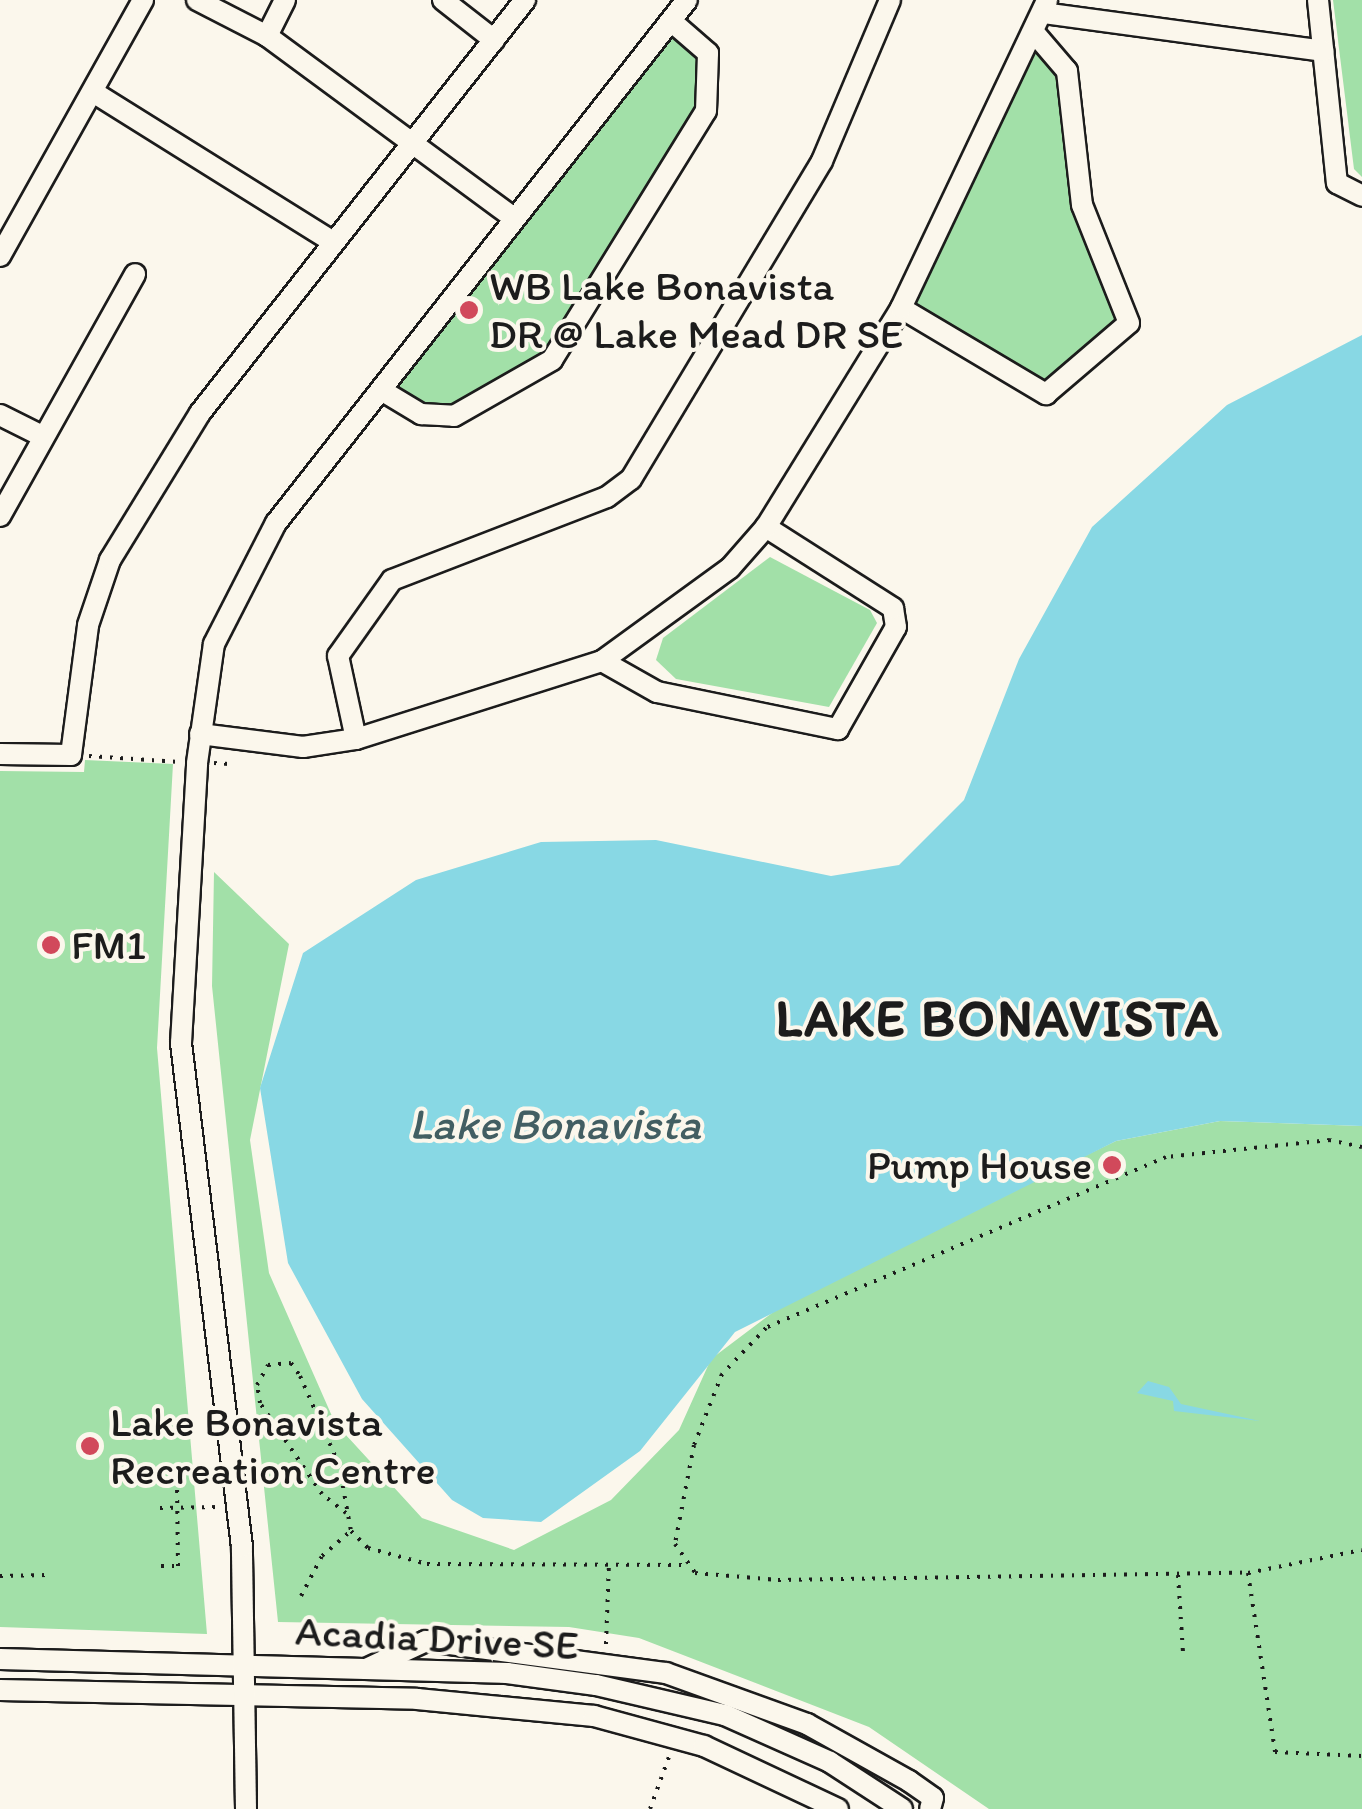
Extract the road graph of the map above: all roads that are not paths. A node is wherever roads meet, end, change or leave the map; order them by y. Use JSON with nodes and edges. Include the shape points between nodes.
{"nodes":[{"id":1,"x":143,"y":0,"type":"edge"},
{"id":2,"x":197,"y":0,"type":"edge"},
{"id":3,"x":286,"y":0,"type":"edge"},
{"id":4,"x":442,"y":0,"type":"edge"},
{"id":5,"x":526,"y":0,"type":"edge"},
{"id":6,"x":688,"y":0,"type":"edge"},
{"id":7,"x":890,"y":0,"type":"edge"},
{"id":8,"x":1318,"y":0,"type":"edge"},
{"id":9,"x":1045,"y":6,"type":"edge"},
{"id":10,"x":671,"y":22,"type":"junction"},
{"id":11,"x":268,"y":36,"type":"junction"},
{"id":12,"x":1038,"y":36,"type":"junction"},
{"id":13,"x":494,"y":40,"type":"junction"},
{"id":14,"x":1323,"y":51,"type":"junction"},
{"id":15,"x":93,"y":92,"type":"junction"},
{"id":16,"x":413,"y":140,"type":"junction"},
{"id":17,"x":1362,"y":196,"type":"edge"},
{"id":18,"x":511,"y":216,"type":"junction"},
{"id":19,"x":330,"y":240,"type":"junction"},
{"id":20,"x":0,"y":256,"type":"edge"},
{"id":21,"x":135,"y":274,"type":"dead end"},
{"id":22,"x":901,"y":308,"type":"junction"},
{"id":23,"x":380,"y":390,"type":"junction"},
{"id":24,"x":0,"y":415,"type":"edge"},
{"id":25,"x":38,"y":434,"type":"junction"},
{"id":26,"x":0,"y":516,"type":"edge"},
{"id":27,"x":766,"y":527,"type":"junction"},
{"id":28,"x":602,"y":661,"type":"junction"},
{"id":29,"x":200,"y":734,"type":"junction"},
{"id":30,"x":356,"y":739,"type":"junction"},
{"id":31,"x":0,"y":754,"type":"edge"},
{"id":32,"x":0,"y":1660,"type":"edge"},
{"id":33,"x":249,"y":1666,"type":"junction"},
{"id":34,"x":366,"y":1669,"type":"junction"},
{"id":35,"x":0,"y":1690,"type":"edge"},
{"id":36,"x":249,"y":1698,"type":"junction"},
{"id":37,"x":246,"y":1809,"type":"edge"},
{"id":38,"x":838,"y":1809,"type":"edge"},
{"id":39,"x":902,"y":1809,"type":"edge"},
{"id":40,"x":930,"y":1809,"type":"edge"}],
"edges":[{"from":1,"to":15,"type":"street"},
{"from":2,"to":11,"type":"street"},
{"from":3,"to":11,"type":"street"},
{"from":4,"to":13,"type":"street"},
{"from":5,"to":13,"type":"street"},
{"from":6,"to":10,"type":"street"},
{"from":7,"to":30,"type":"street","via":[[822,161],[631,479],[607,497],[392,580],[338,656]]},
{"from":8,"to":14,"type":"street"},
{"from":9,"to":12,"type":"street"},
{"from":9,"to":14,"type":"street"},
{"from":10,"to":18,"type":"street"},
{"from":10,"to":23,"type":"street","via":[[708,54],[706,110],[552,360],[454,416],[422,414]]},
{"from":11,"to":16,"type":"street"},
{"from":12,"to":22,"type":"street","via":[[1008,70]]},
{"from":12,"to":22,"type":"street","via":[[1066,71],[1082,205],[1129,323],[1046,394]]},
{"from":13,"to":16,"type":"street"},
{"from":14,"to":17,"type":"street","via":[[1338,182]]},
{"from":15,"to":19,"type":"street"},
{"from":15,"to":20,"type":"street"},
{"from":16,"to":18,"type":"street"},
{"from":16,"to":19,"type":"street"},
{"from":18,"to":23,"type":"street"},
{"from":19,"to":31,"type":"street","via":[[200,413],[110,560],[88,625],[71,755]]},
{"from":21,"to":25,"type":"street"},
{"from":22,"to":27,"type":"street"},
{"from":23,"to":29,"type":"street","via":[[229,599]]},
{"from":24,"to":25,"type":"street"},
{"from":25,"to":26,"type":"street"},
{"from":27,"to":28,"type":"street","via":[[716,579]]},
{"from":27,"to":28,"type":"street","via":[[893,608],[896,627],[838,729],[656,692]]},
{"from":28,"to":30,"type":"street"},
{"from":29,"to":30,"type":"street","via":[[303,747]]},
{"from":29,"to":33,"type":"street","via":[[182,1057],[238,1506]]},
{"from":32,"to":33,"type":"street","name":"Acadia Drive SE"},
{"from":33,"to":34,"type":"street","name":"Acadia Drive SE"},
{"from":33,"to":36,"type":"street"},
{"from":34,"to":39,"type":"street","name":"Acadia Drive SE","via":[[507,1673],[724,1715],[830,1762]]},
{"from":34,"to":40,"type":"street","via":[[426,1641],[599,1659],[807,1724],[910,1781],[933,1798]]},
{"from":35,"to":36,"type":"street","name":"Acadia Drive SE"},
{"from":36,"to":37,"type":"street"},
{"from":36,"to":38,"type":"street","name":"Acadia Drive SE","via":[[504,1703],[674,1735]]}]}
